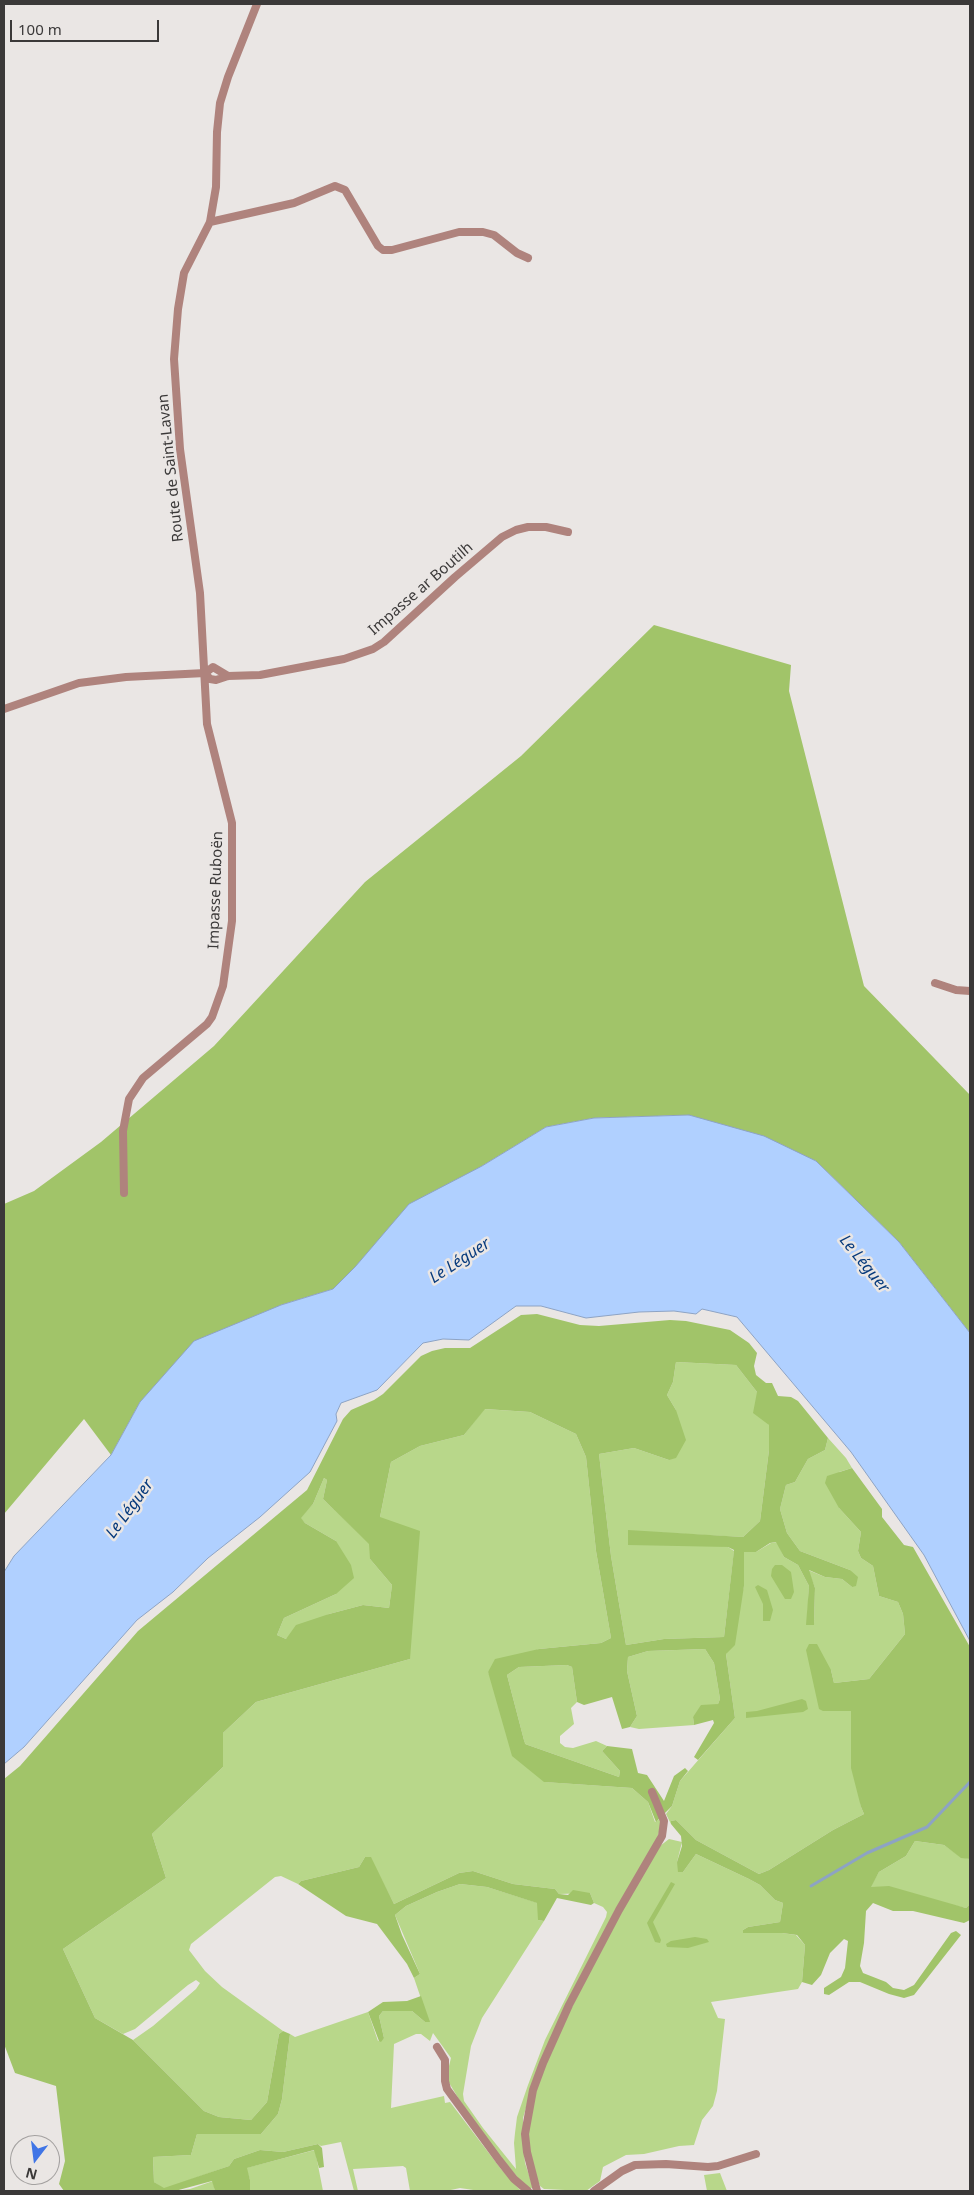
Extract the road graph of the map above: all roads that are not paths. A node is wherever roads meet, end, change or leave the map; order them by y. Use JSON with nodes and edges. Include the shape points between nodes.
{"nodes":[{"id":1,"x":257,"y":4,"type":"edge"},
{"id":2,"x":210,"y":222,"type":"junction"},
{"id":3,"x":528,"y":258,"type":"dead end"},
{"id":4,"x":568,"y":532,"type":"dead end"},
{"id":5,"x":205,"y":673,"type":"junction"},
{"id":6,"x":4,"y":709,"type":"edge"},
{"id":7,"x":935,"y":983,"type":"dead end"},
{"id":8,"x":970,"y":992,"type":"edge"},
{"id":9,"x":124,"y":1193,"type":"dead end"},
{"id":10,"x":652,"y":1792,"type":"dead end"},
{"id":11,"x":437,"y":2047,"type":"dead end"},
{"id":12,"x":756,"y":2154,"type":"dead end"},
{"id":13,"x":528,"y":2191,"type":"edge"},
{"id":14,"x":537,"y":2191,"type":"edge"},
{"id":15,"x":594,"y":2191,"type":"edge"}],
"edges":[{"from":1,"to":2,"type":"street","name":"Route de Saint-Lavan","via":[[220,103],[216,187]]},
{"from":2,"to":3,"type":"street","via":[[294,203],[335,186],[345,190],[383,250],[459,232],[483,232],[494,235]]},
{"from":2,"to":5,"type":"street","name":"Route de Saint-Lavan","via":[[184,273],[174,359],[180,449],[200,593]]},
{"from":4,"to":5,"type":"street","name":"Impasse ar Boutilh","via":[[528,527],[502,537],[374,649],[344,660],[260,675],[228,676],[212,668]]},
{"from":5,"to":6,"type":"street","via":[[78,683]]},
{"from":5,"to":9,"type":"street","name":"Impasse Ruboën","via":[[207,724],[232,823],[232,921],[224,986],[207,1024],[143,1078],[129,1099],[123,1131]]},
{"from":7,"to":8,"type":"street"},
{"from":10,"to":14,"type":"street","via":[[664,1821],[662,1836],[569,2005],[532,2095],[525,2134]]},
{"from":11,"to":13,"type":"street","via":[[445,2060],[447,2089],[514,2179]]},
{"from":12,"to":15,"type":"street","via":[[708,2167],[635,2165]]}]}
